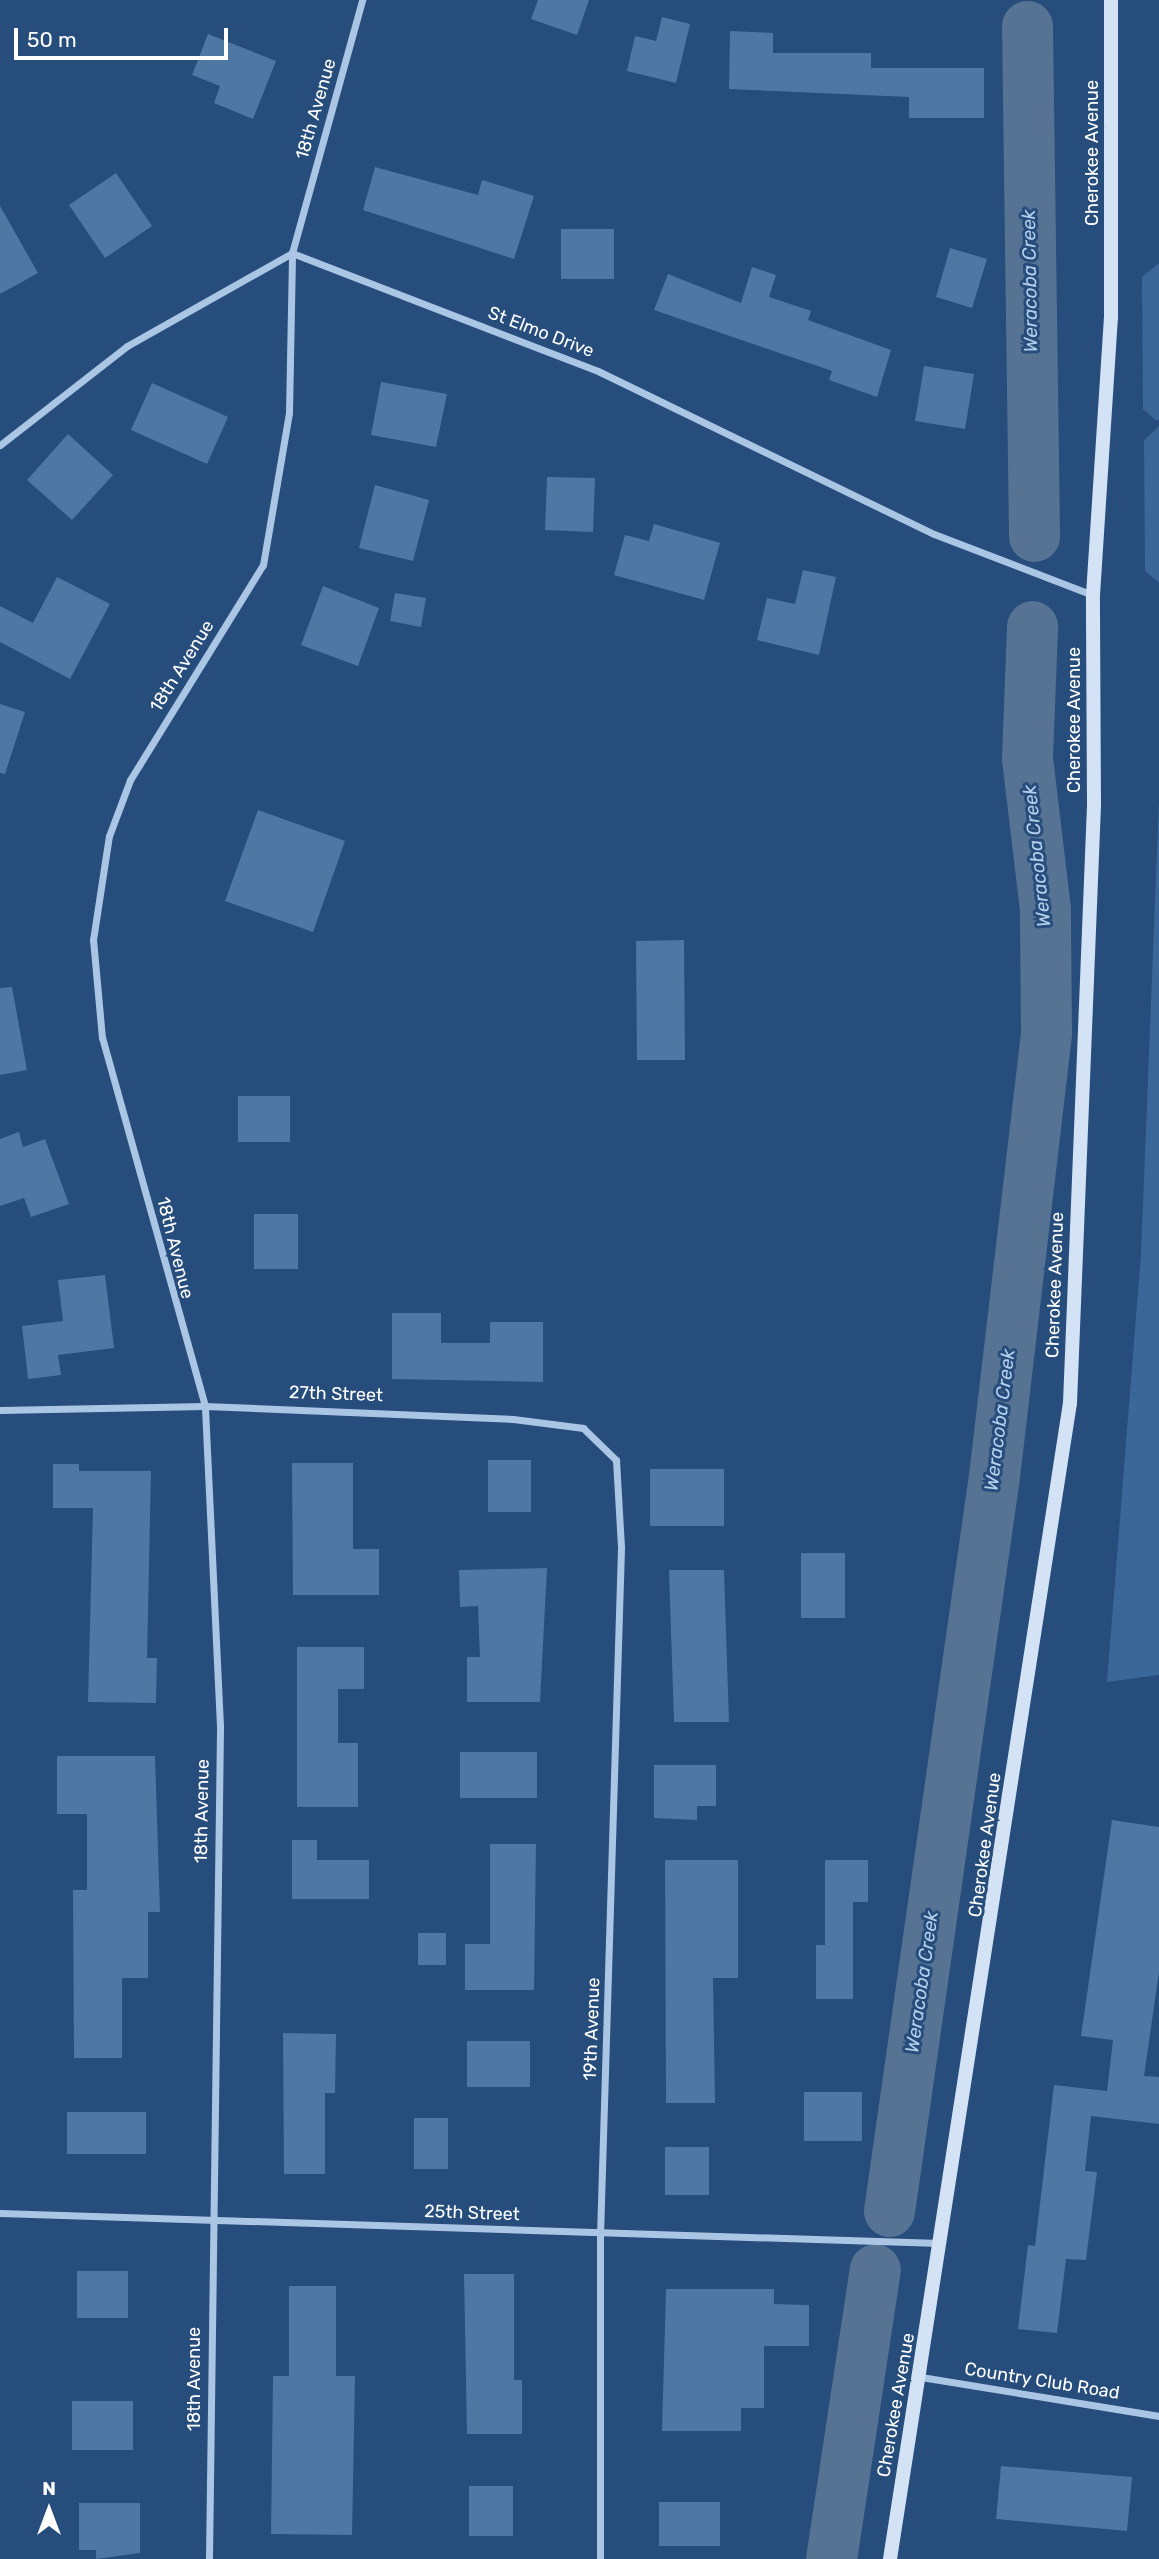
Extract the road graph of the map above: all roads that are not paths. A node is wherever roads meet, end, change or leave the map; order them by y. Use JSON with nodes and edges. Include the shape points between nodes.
{"nodes":[{"id":1,"x":362,"y":0,"type":"edge"},
{"id":2,"x":1111,"y":0,"type":"edge"},
{"id":3,"x":292,"y":253,"type":"junction"},
{"id":4,"x":0,"y":446,"type":"edge"},
{"id":5,"x":1093,"y":596,"type":"junction"},
{"id":6,"x":205,"y":1406,"type":"junction"},
{"id":7,"x":0,"y":1409,"type":"edge"},
{"id":8,"x":618,"y":1501,"type":"joint"},
{"id":9,"x":0,"y":2213,"type":"edge"},
{"id":10,"x":210,"y":2217,"type":"junction"},
{"id":11,"x":600,"y":2234,"type":"junction"},
{"id":12,"x":943,"y":2243,"type":"junction"},
{"id":13,"x":921,"y":2377,"type":"junction"},
{"id":14,"x":1159,"y":2416,"type":"edge"},
{"id":15,"x":209,"y":2559,"type":"edge"},
{"id":16,"x":600,"y":2559,"type":"edge"},
{"id":17,"x":890,"y":2559,"type":"edge"}],
"edges":[{"from":1,"to":3,"type":"street","name":"18th Avenue"},
{"from":2,"to":5,"type":"street","name":"Cherokee Avenue","via":[[1111,317]]},
{"from":3,"to":4,"type":"street","via":[[127,346]]},
{"from":3,"to":5,"type":"street","name":"St Elmo Drive","via":[[598,371],[934,534]]},
{"from":3,"to":6,"type":"street","name":"18th Avenue","via":[[289,413],[262,565],[130,780],[109,836],[93,940],[102,1038]]},
{"from":5,"to":12,"type":"street","name":"Cherokee Avenue","via":[[1094,805],[1070,1403]]},
{"from":6,"to":7,"type":"street","name":"27th Street"},
{"from":6,"to":8,"type":"street","name":"27th Street","via":[[377,1410],[583,1428],[616,1460]]},
{"from":6,"to":10,"type":"street","name":"18th Avenue","via":[[220,1726]]},
{"from":8,"to":11,"type":"street","name":"19th Avenue","via":[[614,1868]]},
{"from":9,"to":10,"type":"street","name":"25th Street"},
{"from":10,"to":11,"type":"street","name":"25th Street"},
{"from":10,"to":15,"type":"street","name":"18th Avenue"},
{"from":11,"to":12,"type":"street","name":"25th Street"},
{"from":11,"to":16,"type":"street","name":"19th Avenue"},
{"from":12,"to":13,"type":"street","name":"Cherokee Avenue"},
{"from":13,"to":14,"type":"street","name":"Country Club Road"},
{"from":13,"to":17,"type":"street","name":"Cherokee Avenue"}]}
